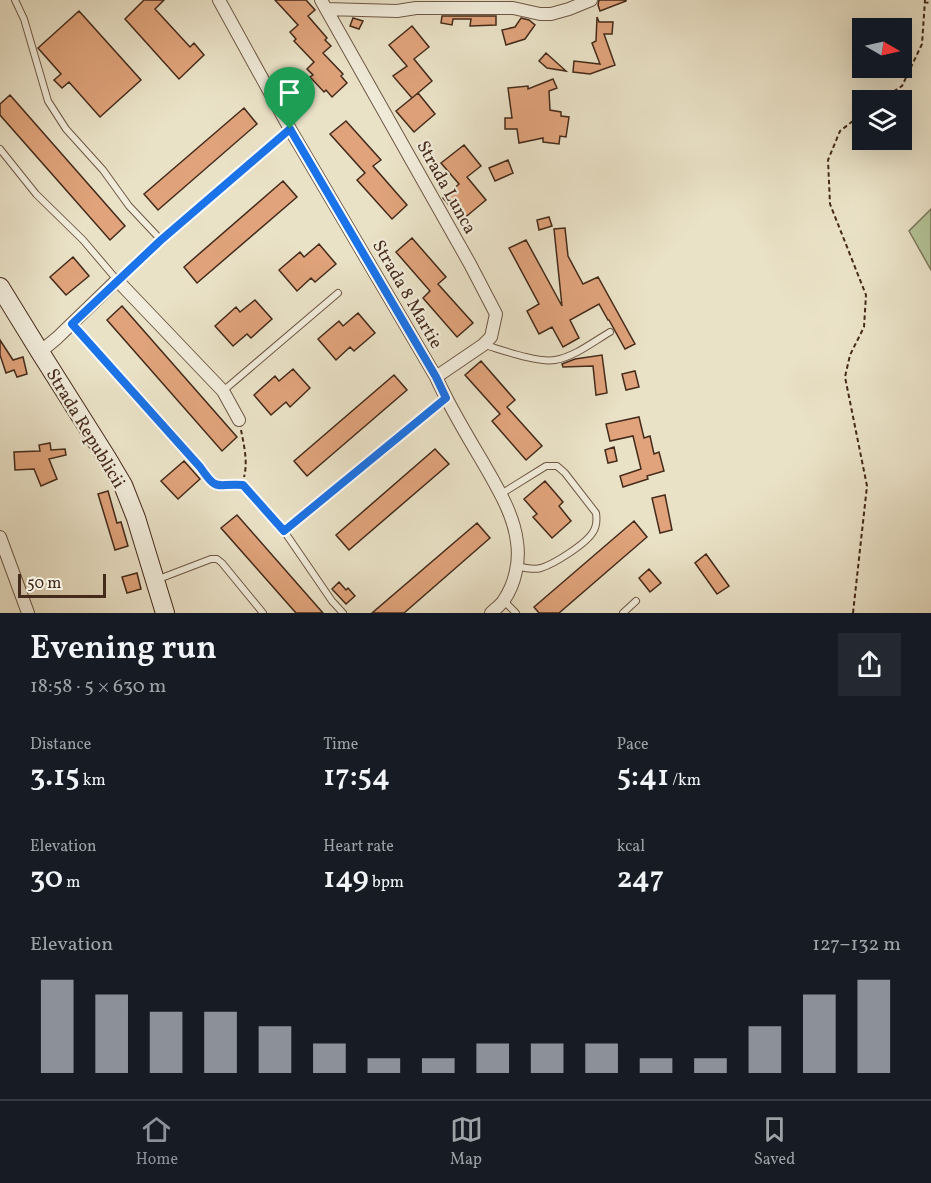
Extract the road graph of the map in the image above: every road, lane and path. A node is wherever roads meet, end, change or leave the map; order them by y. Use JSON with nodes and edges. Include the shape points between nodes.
{"nodes":[{"id":1,"x":15,"y":0,"type":"edge"},
{"id":2,"x":219,"y":0,"type":"edge"},
{"id":3,"x":591,"y":0,"type":"edge"},
{"id":4,"x":925,"y":1,"type":"edge"},
{"id":5,"x":931,"y":3,"type":"edge"},
{"id":6,"x":323,"y":5,"type":"edge"},
{"id":7,"x":896,"y":90,"type":"edge"},
{"id":8,"x":852,"y":121,"type":"edge"},
{"id":9,"x":290,"y":129,"type":"junction"},
{"id":10,"x":0,"y":149,"type":"edge"},
{"id":11,"x":161,"y":240,"type":"junction"},
{"id":12,"x":117,"y":280,"type":"junction"},
{"id":13,"x":0,"y":287,"type":"edge"},
{"id":14,"x":338,"y":293,"type":"dead end"},
{"id":15,"x":72,"y":324,"type":"junction"},
{"id":16,"x":610,"y":332,"type":"dead end"},
{"id":17,"x":483,"y":345,"type":"junction"},
{"id":18,"x":40,"y":352,"type":"junction"},
{"id":19,"x":436,"y":377,"type":"junction"},
{"id":20,"x":223,"y":391,"type":"junction"},
{"id":21,"x":446,"y":398,"type":"junction"},
{"id":22,"x":239,"y":420,"type":"joint"},
{"id":23,"x":243,"y":485,"type":"junction"},
{"id":24,"x":501,"y":494,"type":"junction"},
{"id":25,"x":284,"y":531,"type":"junction"},
{"id":26,"x":0,"y":537,"type":"edge"},
{"id":27,"x":517,"y":566,"type":"junction"},
{"id":28,"x":155,"y":580,"type":"junction"},
{"id":29,"x":504,"y":600,"type":"junction"},
{"id":30,"x":636,"y":601,"type":"dead end"},
{"id":31,"x":28,"y":613,"type":"edge"},
{"id":32,"x":165,"y":613,"type":"edge"},
{"id":33,"x":263,"y":613,"type":"edge"},
{"id":34,"x":343,"y":613,"type":"edge"},
{"id":35,"x":491,"y":613,"type":"edge"},
{"id":36,"x":516,"y":613,"type":"edge"},
{"id":37,"x":623,"y":613,"type":"edge"},
{"id":38,"x":853,"y":613,"type":"edge"}],
"edges":[{"from":1,"to":11,"type":"lane","via":[[48,101],[66,129]]},
{"from":2,"to":9,"type":"street","name":"Strada 8 Martie"},
{"from":3,"to":6,"type":"street","via":[[551,14],[513,8],[397,11]]},
{"from":4,"to":5,"type":"path"},
{"from":4,"to":7,"type":"path","via":[[922,44],[902,86]]},
{"from":6,"to":17,"type":"street","name":"Strada Lunca","via":[[496,314],[491,337]]},
{"from":8,"to":38,"type":"path","via":[[840,130],[828,160],[830,204],[866,295],[864,327],[850,355],[845,377],[867,486]]},
{"from":9,"to":11,"type":"lane"},
{"from":9,"to":19,"type":"street","name":"Strada 8 Martie"},
{"from":10,"to":12,"type":"lane","via":[[36,194]]},
{"from":11,"to":12,"type":"lane"},
{"from":12,"to":15,"type":"street"},
{"from":12,"to":20,"type":"street"},
{"from":13,"to":18,"type":"main road","name":"Strada Republicii"},
{"from":14,"to":20,"type":"lane"},
{"from":15,"to":18,"type":"street"},
{"from":15,"to":23,"type":"path","via":[[212,483]]},
{"from":16,"to":17,"type":"lane","via":[[553,361]]},
{"from":17,"to":19,"type":"street"},
{"from":18,"to":28,"type":"main road","name":"Strada Republicii","via":[[123,485]]},
{"from":19,"to":21,"type":"street","name":"Strada 8 Martie"},
{"from":20,"to":22,"type":"street"},
{"from":21,"to":24,"type":"street","name":"Strada 8 Martie"},
{"from":21,"to":25,"type":"lane"},
{"from":22,"to":23,"type":"path","via":[[245,453]]},
{"from":23,"to":25,"type":"lane"},
{"from":24,"to":27,"type":"street","name":"Strada 8 Martie","via":[[518,543]]},
{"from":24,"to":27,"type":"lane","via":[[546,466],[557,466],[596,513],[593,533],[574,550],[541,568]]},
{"from":25,"to":34,"type":"lane"},
{"from":26,"to":31,"type":"street"},
{"from":27,"to":29,"type":"street","name":"Strada 8 Martie"},
{"from":28,"to":32,"type":"main road","name":"Strada Republicii"},
{"from":28,"to":33,"type":"lane","via":[[217,559]]},
{"from":29,"to":35,"type":"street","name":"Strada 8 Martie"},
{"from":29,"to":36,"type":"lane"},
{"from":30,"to":37,"type":"lane"}]}
